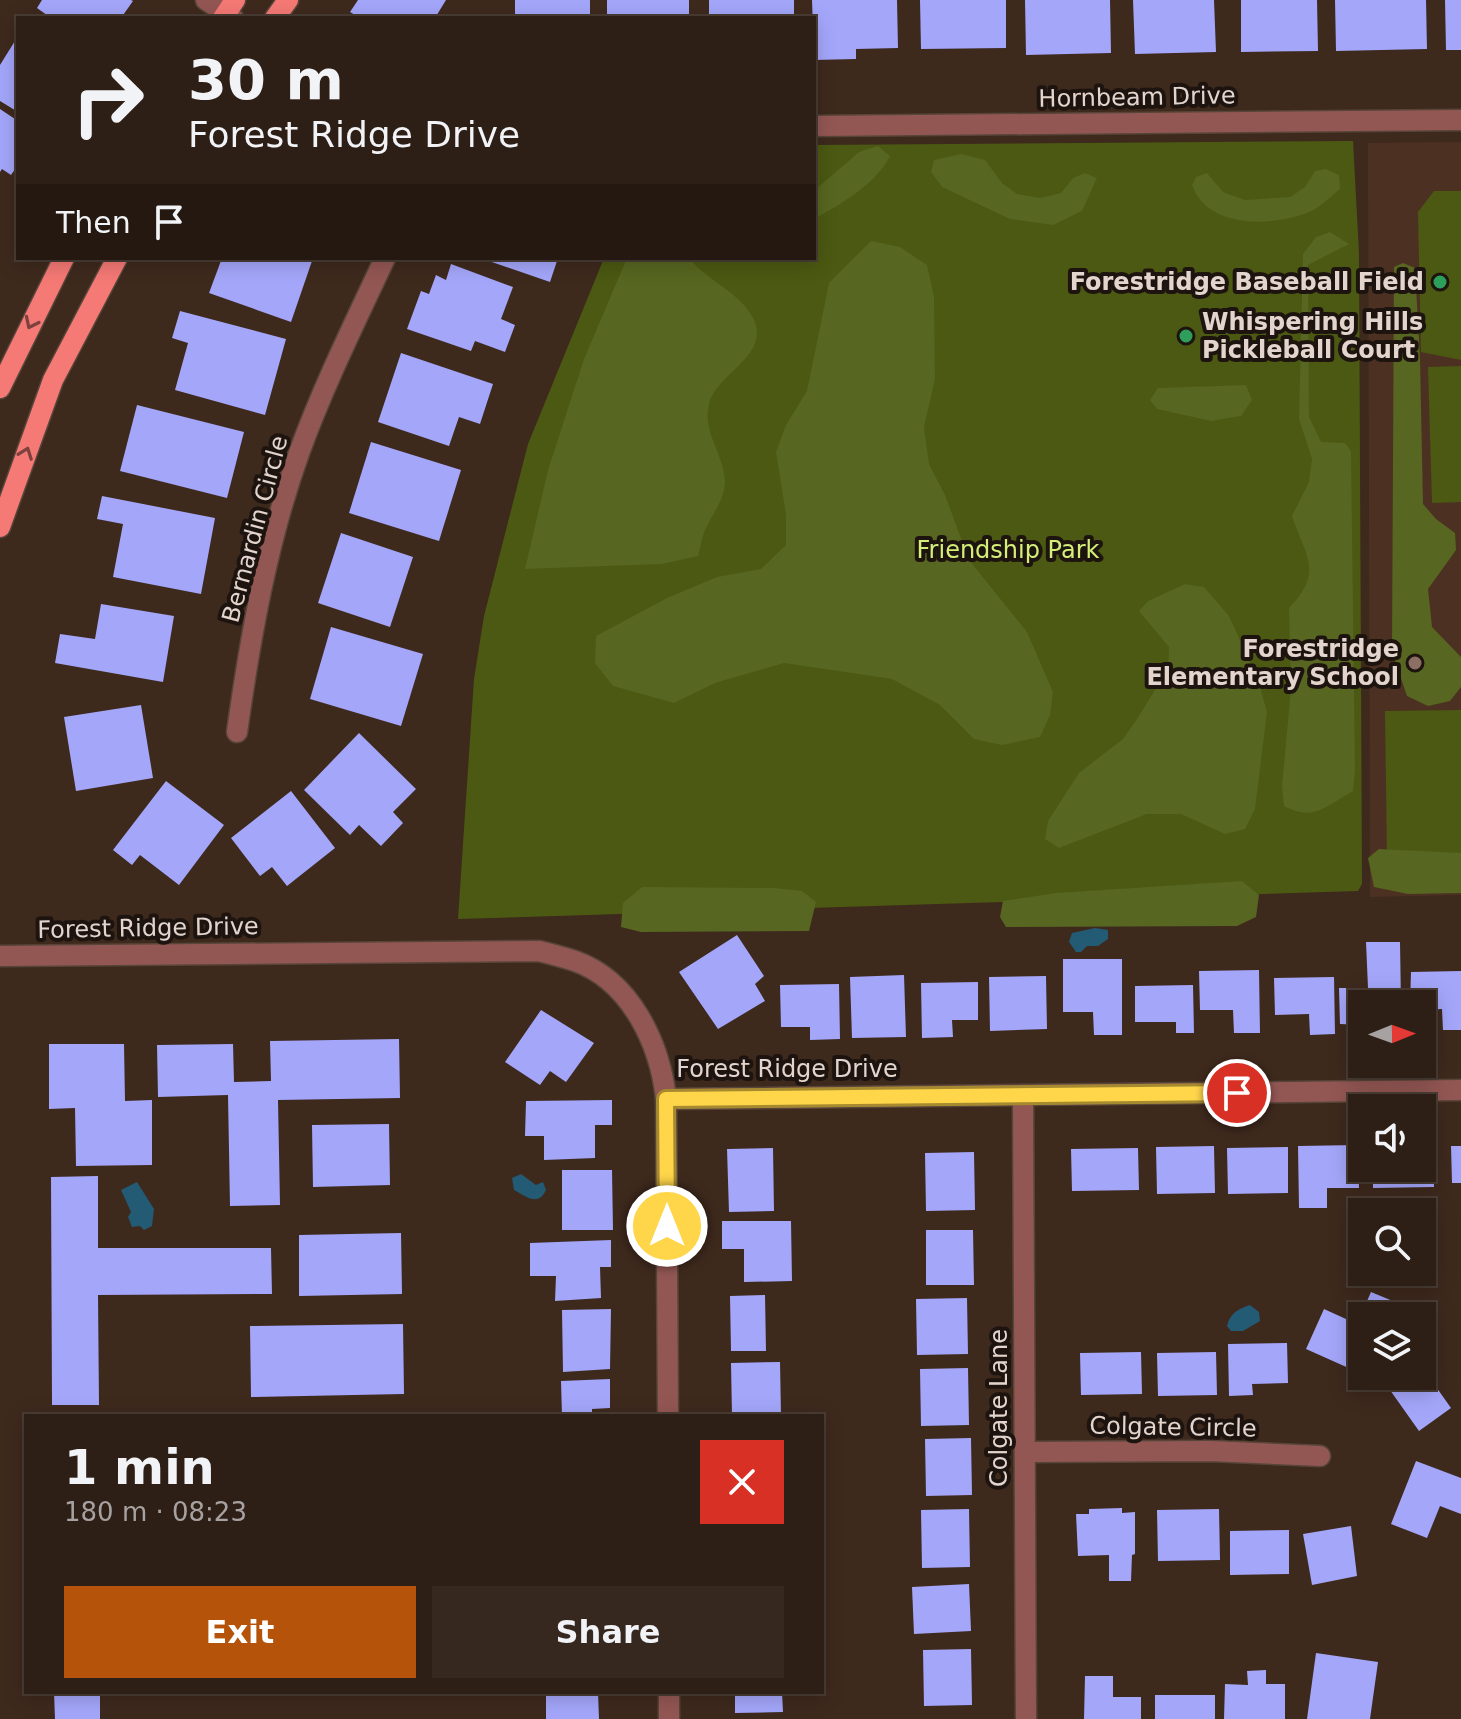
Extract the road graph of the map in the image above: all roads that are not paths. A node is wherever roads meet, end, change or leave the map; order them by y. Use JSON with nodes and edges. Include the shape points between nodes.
{"nodes":[{"id":1,"x":206,"y":0,"type":"edge"},
{"id":2,"x":229,"y":12,"type":"edge"},
{"id":3,"x":1461,"y":120,"type":"edge"},
{"id":4,"x":816,"y":126,"type":"edge"},
{"id":5,"x":63,"y":260,"type":"edge"},
{"id":6,"x":116,"y":260,"type":"edge"},
{"id":7,"x":384,"y":260,"type":"edge"},
{"id":8,"x":0,"y":388,"type":"edge"},
{"id":9,"x":0,"y":527,"type":"edge"},
{"id":10,"x":237,"y":732,"type":"dead end"},
{"id":11,"x":0,"y":956,"type":"edge"},
{"id":12,"x":1461,"y":1090,"type":"edge"},
{"id":13,"x":1023,"y":1096,"type":"junction"},
{"id":14,"x":666,"y":1099,"type":"junction"},
{"id":15,"x":668,"y":1414,"type":"edge"},
{"id":16,"x":1026,"y":1452,"type":"junction"},
{"id":17,"x":1320,"y":1456,"type":"dead end"},
{"id":18,"x":669,"y":1694,"type":"edge"},
{"id":19,"x":669,"y":1719,"type":"edge"},
{"id":20,"x":1026,"y":1719,"type":"edge"}],
"edges":[{"from":1,"to":2,"type":"street"},
{"from":3,"to":4,"type":"street","name":"Hornbeam Drive"},
{"from":5,"to":8,"type":"main road","one_way":true},
{"from":9,"to":6,"type":"main road","one_way":true,"via":[[53,380]]},
{"from":7,"to":10,"type":"street","name":"Bernardin Circle","via":[[299,454],[249,646]]},
{"from":11,"to":14,"type":"street","name":"Forest Ridge Drive","via":[[539,951],[578,962],[610,982],[635,1010],[655,1047]]},
{"from":12,"to":13,"type":"street","name":"Forest Ridge Drive"},
{"from":13,"to":14,"type":"street","name":"Forest Ridge Drive"},
{"from":13,"to":16,"type":"street","name":"Colgate Lane"},
{"from":14,"to":15,"type":"street"},
{"from":16,"to":17,"type":"street","name":"Colgate Circle"},
{"from":16,"to":20,"type":"street","name":"Colgate Lane"},
{"from":18,"to":19,"type":"street"}]}
